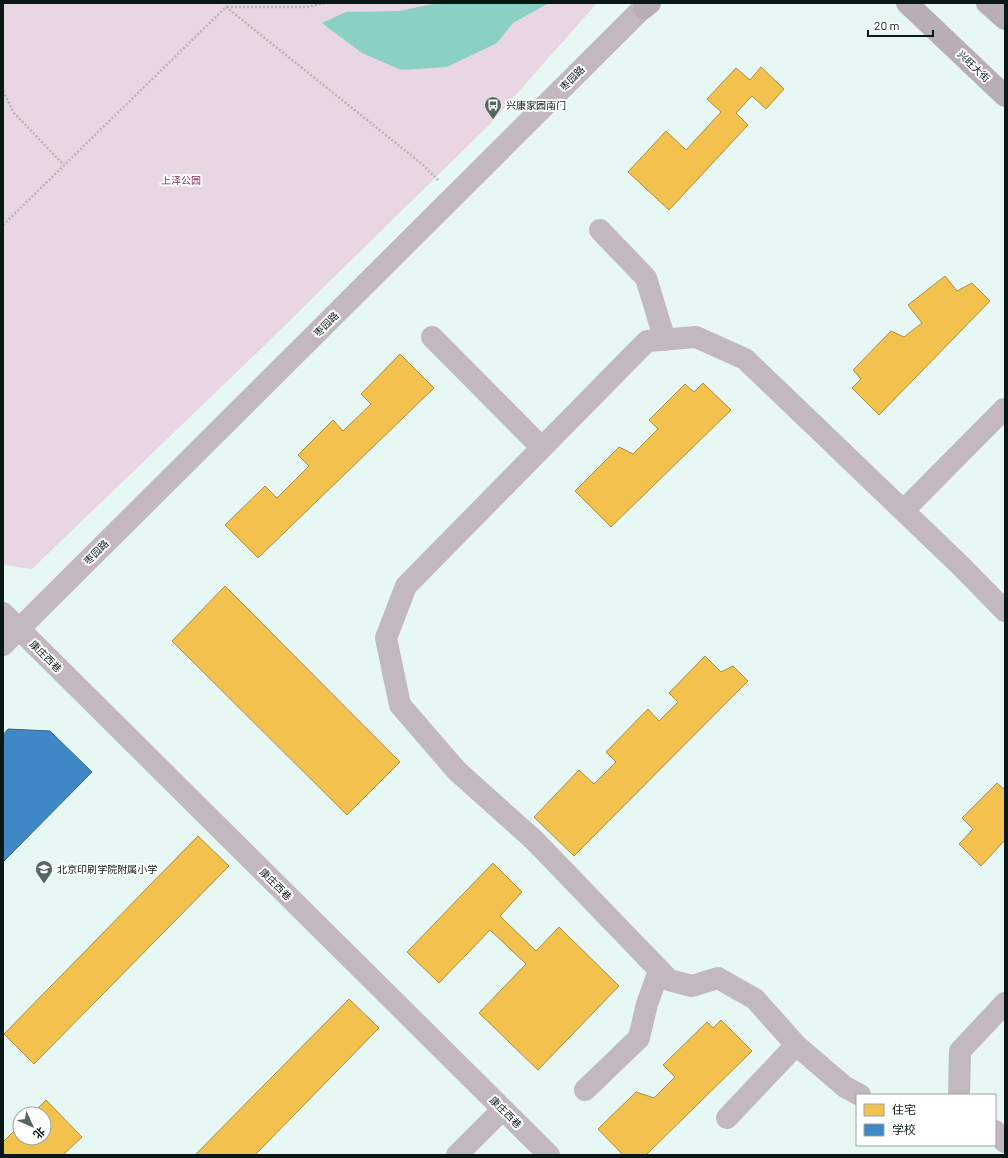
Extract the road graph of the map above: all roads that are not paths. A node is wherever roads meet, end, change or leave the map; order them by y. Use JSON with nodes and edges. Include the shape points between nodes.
{"nodes":[{"id":1,"x":907,"y":3,"type":"edge"},
{"id":2,"x":987,"y":3,"type":"edge"},
{"id":3,"x":647,"y":4,"type":"edge"},
{"id":4,"x":1005,"y":20,"type":"edge"},
{"id":5,"x":1005,"y":96,"type":"edge"},
{"id":6,"x":600,"y":230,"type":"dead end"},
{"id":7,"x":432,"y":337,"type":"dead end"},
{"id":8,"x":665,"y":340,"type":"junction"},
{"id":9,"x":1004,"y":409,"type":"dead end"},
{"id":10,"x":542,"y":448,"type":"junction"},
{"id":11,"x":904,"y":510,"type":"junction"},
{"id":12,"x":1005,"y":612,"type":"edge"},
{"id":13,"x":3,"y":613,"type":"edge"},
{"id":14,"x":19,"y":629,"type":"junction"},
{"id":15,"x":3,"y":645,"type":"edge"},
{"id":16,"x":659,"y":971,"type":"junction"},
{"id":17,"x":1005,"y":1003,"type":"edge"},
{"id":18,"x":796,"y":1045,"type":"junction"},
{"id":19,"x":585,"y":1090,"type":"dead end"},
{"id":20,"x":858,"y":1094,"type":"edge"},
{"id":21,"x":954,"y":1094,"type":"edge"},
{"id":22,"x":503,"y":1109,"type":"junction"},
{"id":23,"x":727,"y":1118,"type":"dead end"},
{"id":24,"x":996,"y":1133,"type":"edge"},
{"id":25,"x":1005,"y":1142,"type":"edge"},
{"id":26,"x":457,"y":1155,"type":"edge"},
{"id":27,"x":549,"y":1155,"type":"edge"}],
"edges":[{"from":1,"to":5,"type":"main road","name":"兴旺大街"},
{"from":2,"to":4,"type":"main road"},
{"from":3,"to":14,"type":"street","name":"枣园路"},
{"from":6,"to":8,"type":"street","via":[[646,278]]},
{"from":7,"to":10,"type":"street"},
{"from":8,"to":10,"type":"street","via":[[647,341]]},
{"from":8,"to":11,"type":"street","via":[[696,337],[745,359]]},
{"from":9,"to":11,"type":"street"},
{"from":10,"to":16,"type":"street","via":[[406,586],[386,638],[400,705],[457,771],[534,840]]},
{"from":11,"to":12,"type":"street"},
{"from":13,"to":14,"type":"street","name":"康庄西巷"},
{"from":14,"to":15,"type":"street","name":"枣园路"},
{"from":14,"to":22,"type":"street","name":"康庄西巷"},
{"from":16,"to":18,"type":"street","via":[[669,980],[692,986],[718,978],[755,999]]},
{"from":16,"to":19,"type":"street","via":[[647,1004],[639,1038]]},
{"from":17,"to":21,"type":"street","via":[[960,1051]]},
{"from":18,"to":20,"type":"street","via":[[845,1087]]},
{"from":18,"to":23,"type":"street"},
{"from":22,"to":26,"type":"street"},
{"from":22,"to":27,"type":"street","name":"康庄西巷"},
{"from":24,"to":25,"type":"street"}]}
